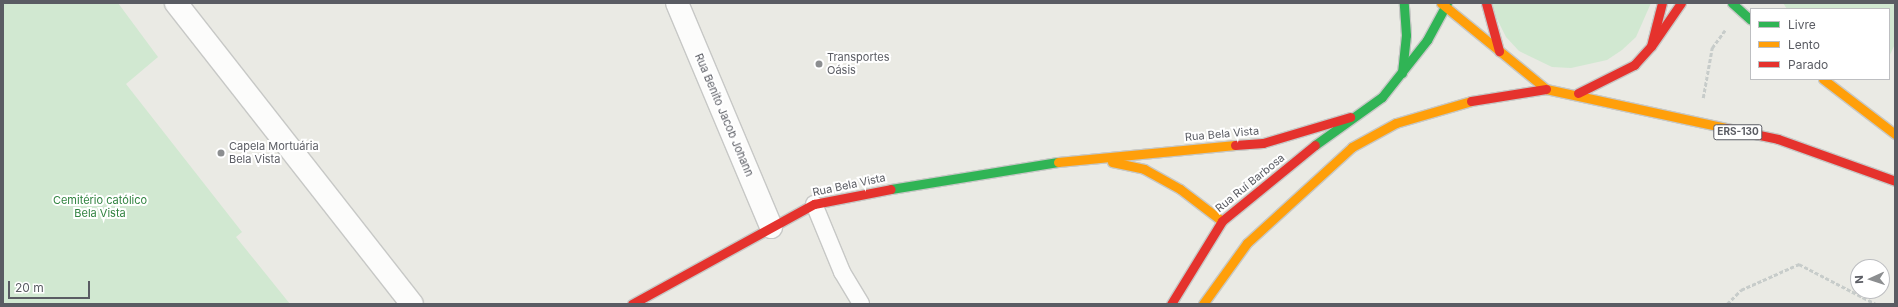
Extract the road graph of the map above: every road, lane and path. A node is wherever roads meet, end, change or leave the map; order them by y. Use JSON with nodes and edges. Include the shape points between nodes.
{"nodes":[{"id":1,"x":176,"y":3,"type":"edge"},
{"id":2,"x":677,"y":3,"type":"edge"},
{"id":3,"x":1404,"y":3,"type":"edge"},
{"id":4,"x":1486,"y":3,"type":"edge"},
{"id":5,"x":1662,"y":3,"type":"edge"},
{"id":6,"x":1681,"y":3,"type":"edge"},
{"id":7,"x":1732,"y":3,"type":"edge"},
{"id":8,"x":1444,"y":4,"type":"edge"},
{"id":9,"x":1739,"y":10,"type":"junction"},
{"id":10,"x":1750,"y":19,"type":"edge"},
{"id":11,"x":1651,"y":46,"type":"junction"},
{"id":12,"x":1499,"y":51,"type":"junction"},
{"id":13,"x":1402,"y":73,"type":"junction"},
{"id":14,"x":1824,"y":80,"type":"edge"},
{"id":15,"x":1546,"y":88,"type":"junction"},
{"id":16,"x":1578,"y":93,"type":"junction"},
{"id":17,"x":1350,"y":117,"type":"junction"},
{"id":18,"x":1699,"y":124,"type":"junction"},
{"id":19,"x":1895,"y":134,"type":"edge"},
{"id":20,"x":1352,"y":147,"type":"junction"},
{"id":21,"x":1093,"y":158,"type":"junction"},
{"id":22,"x":1314,"y":166,"type":"dead end"},
{"id":23,"x":1895,"y":181,"type":"edge"},
{"id":24,"x":814,"y":204,"type":"junction"},
{"id":25,"x":1243,"y":216,"type":"dead end"},
{"id":26,"x":1222,"y":221,"type":"junction"},
{"id":27,"x":771,"y":227,"type":"junction"},
{"id":28,"x":412,"y":304,"type":"edge"},
{"id":29,"x":632,"y":304,"type":"edge"},
{"id":30,"x":861,"y":304,"type":"edge"},
{"id":31,"x":1171,"y":304,"type":"edge"},
{"id":32,"x":1203,"y":304,"type":"edge"},
{"id":33,"x":1726,"y":304,"type":"edge"},
{"id":34,"x":1876,"y":304,"type":"edge"}],
"edges":[{"from":1,"to":28,"type":"street"},
{"from":2,"to":27,"type":"street","name":"Rua Benito Jacob Johann"},
{"from":3,"to":13,"type":"main road","via":[[1406,36]]},
{"from":4,"to":12,"type":"main road"},
{"from":5,"to":11,"type":"main road"},
{"from":6,"to":11,"type":"main road"},
{"from":7,"to":9,"type":"main road"},
{"from":8,"to":12,"type":"main road","number":"ERS-130"},
{"from":8,"to":13,"type":"main road","via":[[1427,40]]},
{"from":9,"to":10,"type":"main road"},
{"from":9,"to":18,"type":"path","via":[[1712,48]]},
{"from":11,"to":16,"type":"main road","via":[[1634,65]]},
{"from":12,"to":15,"type":"main road","number":"ERS-130"},
{"from":13,"to":17,"type":"main road","via":[[1382,97]]},
{"from":14,"to":19,"type":"main road"},
{"from":15,"to":16,"type":"main road","number":"ERS-130"},
{"from":15,"to":20,"type":"main road","via":[[1462,103],[1396,123]]},
{"from":16,"to":18,"type":"main road","number":"ERS-130","via":[[1623,108]]},
{"from":17,"to":21,"type":"main road","name":"Rua Bela Vista","via":[[1263,142]]},
{"from":17,"to":26,"type":"main road","name":"Rua Ruí Barbosa"},
{"from":18,"to":23,"type":"main road","number":"ERS-130","via":[[1778,139]]},
{"from":20,"to":22,"type":"main road"},
{"from":20,"to":32,"type":"main road","via":[[1247,243]]},
{"from":21,"to":24,"type":"main road","name":"Rua Bela Vista","via":[[916,184]]},
{"from":21,"to":26,"type":"main road","name":"Rua Bela Vista","via":[[1144,169],[1180,189]]},
{"from":24,"to":27,"type":"main road","name":"Rua Bela Vista"},
{"from":24,"to":30,"type":"lane","via":[[842,272]]},
{"from":25,"to":26,"type":"main road"},
{"from":26,"to":31,"type":"main road","name":"Rua Ruí Barbosa"},
{"from":27,"to":29,"type":"main road","name":"Rua Bela Vista"},
{"from":33,"to":34,"type":"path","via":[[1741,290],[1799,264]]}]}
